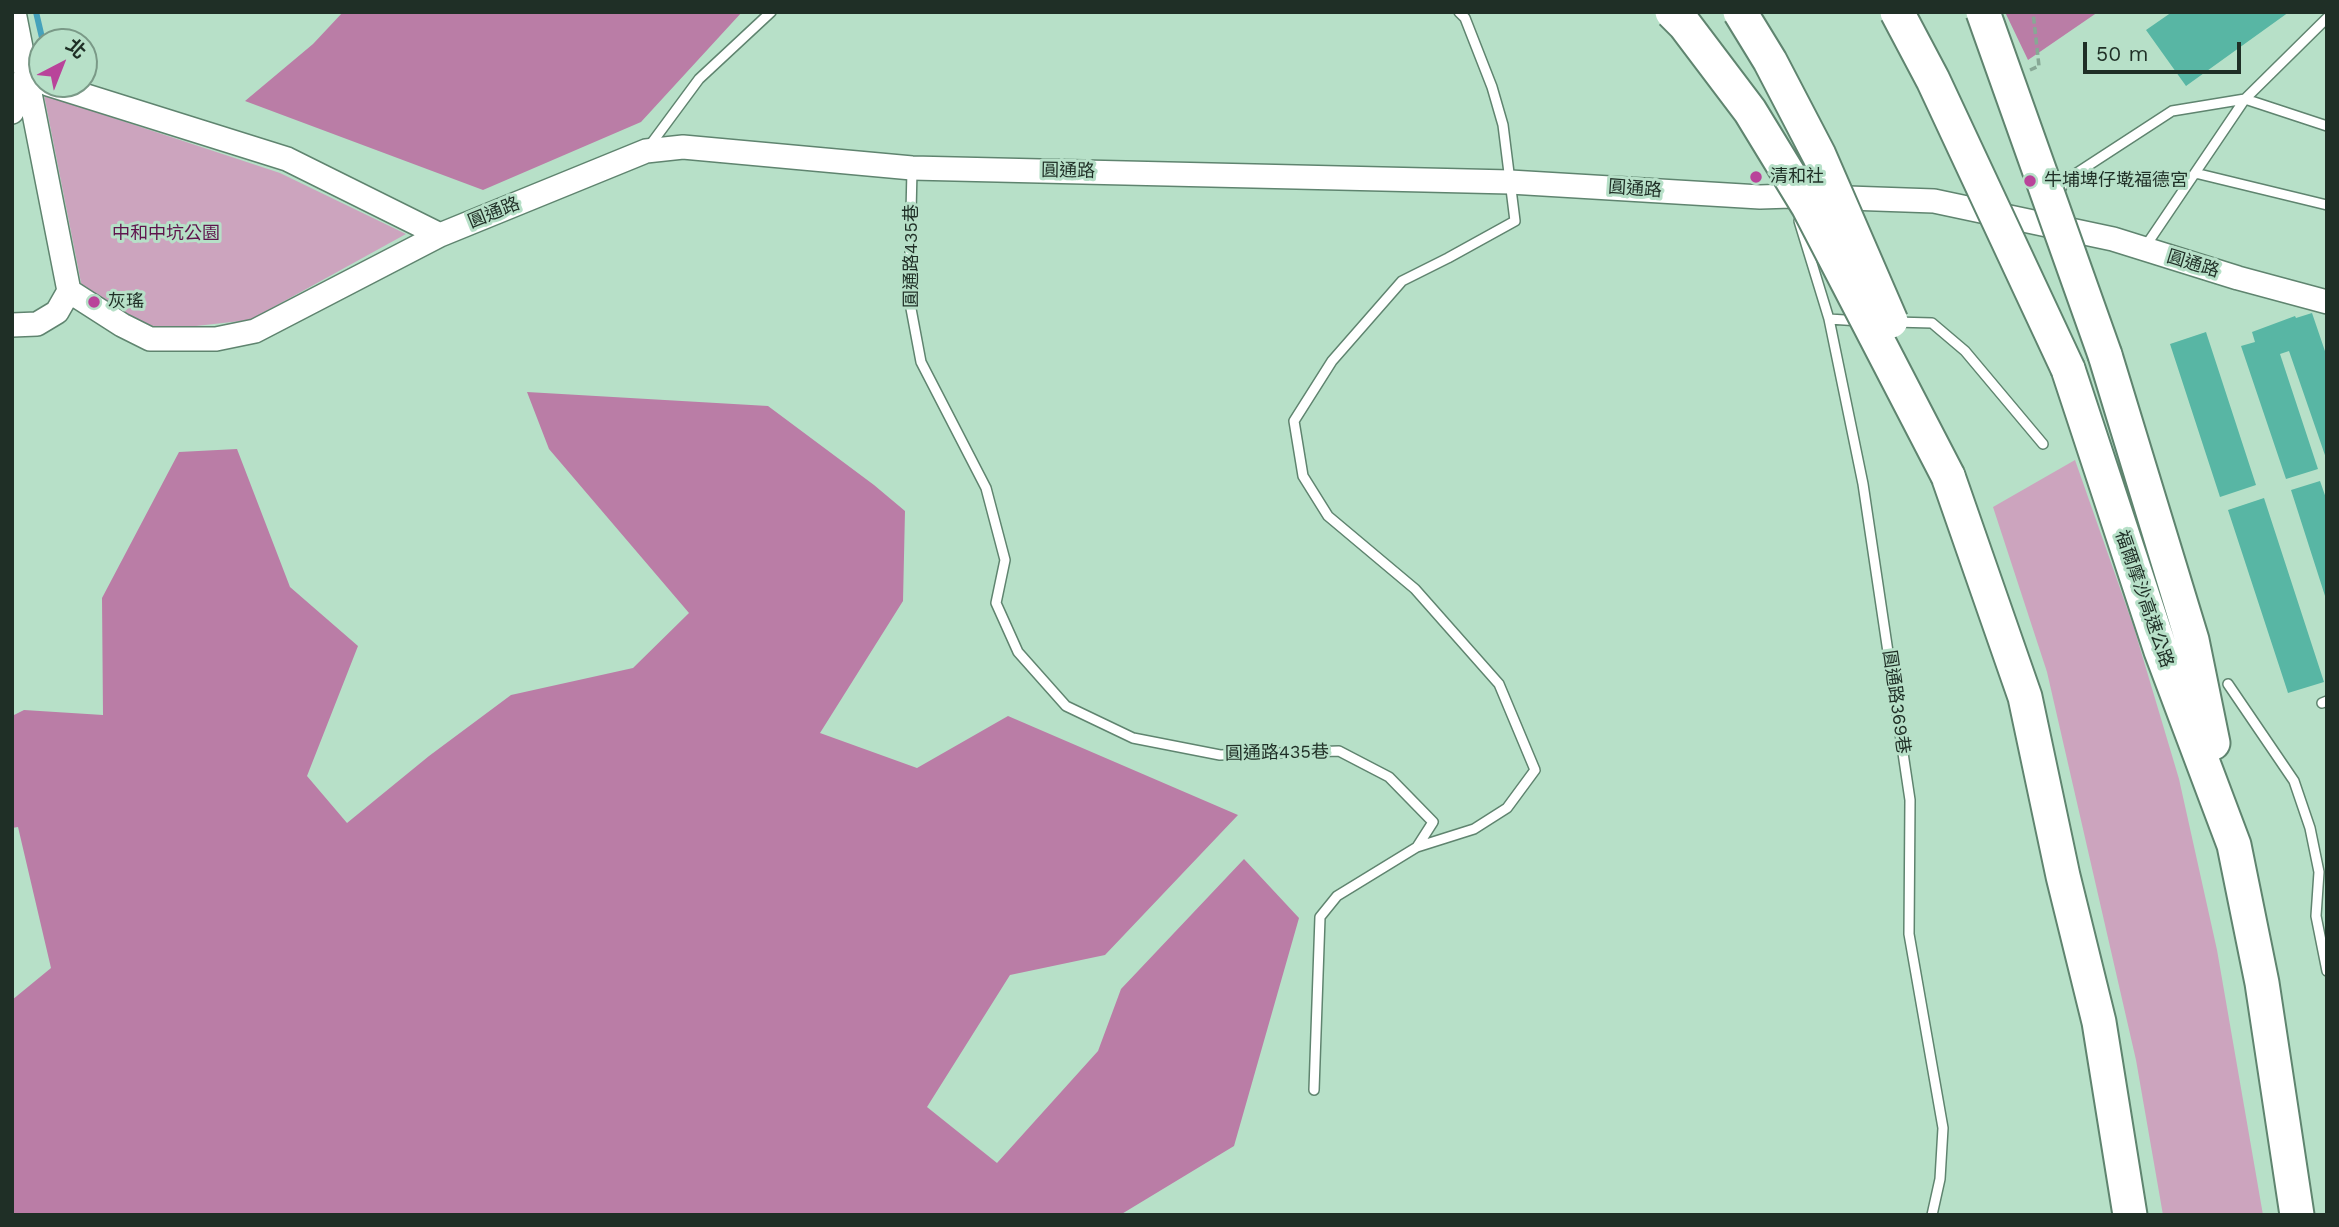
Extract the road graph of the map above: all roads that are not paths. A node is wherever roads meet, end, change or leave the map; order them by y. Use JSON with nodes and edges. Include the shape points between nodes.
{"nodes":[{"id":1,"x":13,"y":12,"type":"edge"},
{"id":2,"x":771,"y":12,"type":"edge"},
{"id":3,"x":1459,"y":12,"type":"edge"},
{"id":4,"x":1672,"y":12,"type":"edge"},
{"id":5,"x":1740,"y":12,"type":"edge"},
{"id":6,"x":1897,"y":12,"type":"edge"},
{"id":7,"x":1983,"y":12,"type":"edge"},
{"id":8,"x":2327,"y":18,"type":"edge"},
{"id":9,"x":28,"y":60,"type":"edge"},
{"id":10,"x":28,"y":88,"type":"edge"},
{"id":11,"x":37,"y":98,"type":"edge"},
{"id":12,"x":93,"y":98,"type":"edge"},
{"id":13,"x":2245,"y":99,"type":"junction"},
{"id":14,"x":12,"y":112,"type":"edge"},
{"id":15,"x":2327,"y":126,"type":"edge"},
{"id":16,"x":646,"y":151,"type":"junction"},
{"id":17,"x":912,"y":168,"type":"junction"},
{"id":18,"x":2195,"y":173,"type":"junction"},
{"id":19,"x":1510,"y":182,"type":"junction"},
{"id":20,"x":1791,"y":196,"type":"junction"},
{"id":21,"x":2327,"y":205,"type":"edge"},
{"id":22,"x":2041,"y":224,"type":"junction"},
{"id":23,"x":440,"y":235,"type":"junction"},
{"id":24,"x":2144,"y":249,"type":"junction"},
{"id":25,"x":69,"y":291,"type":"junction"},
{"id":26,"x":2327,"y":302,"type":"edge"},
{"id":27,"x":1829,"y":319,"type":"junction"},
{"id":28,"x":12,"y":325,"type":"edge"},
{"id":29,"x":2043,"y":444,"type":"dead end"},
{"id":30,"x":1948,"y":476,"type":"junction"},
{"id":31,"x":2228,"y":684,"type":"dead end"},
{"id":32,"x":2234,"y":845,"type":"junction"},
{"id":33,"x":1418,"y":847,"type":"junction"},
{"id":34,"x":2327,"y":971,"type":"edge"},
{"id":35,"x":1314,"y":1090,"type":"dead end"},
{"id":36,"x":1932,"y":1215,"type":"edge"},
{"id":37,"x":2130,"y":1215,"type":"edge"},
{"id":38,"x":2297,"y":1215,"type":"edge"}],
"edges":[{"from":1,"to":9,"type":"street"},
{"from":2,"to":16,"type":"lane","via":[[699,79]]},
{"from":3,"to":19,"type":"lane","via":[[1492,87],[1503,125]]},
{"from":4,"to":30,"type":"highway","bridge":true,"via":[[1750,111],[1808,206]]},
{"from":5,"to":30,"type":"highway","bridge":true,"via":[[1819,155],[1878,289]]},
{"from":6,"to":32,"type":"highway","name":"福爾摩沙高速公路","bridge":true,"via":[[2068,369],[2161,651]]},
{"from":7,"to":32,"type":"highway","bridge":true,"via":[[2105,355],[2192,640]]},
{"from":8,"to":13,"type":"lane"},
{"from":10,"to":14,"type":"street"},
{"from":11,"to":25,"type":"street"},
{"from":12,"to":23,"type":"street","via":[[288,159]]},
{"from":13,"to":15,"type":"lane"},
{"from":13,"to":18,"type":"lane"},
{"from":13,"to":22,"type":"lane","via":[[2172,111],[2066,180]]},
{"from":16,"to":17,"type":"street","name":"圓通路","via":[[683,147]]},
{"from":16,"to":23,"type":"street","name":"圓通路"},
{"from":17,"to":19,"type":"street","name":"圓通路"},
{"from":17,"to":33,"type":"lane","name":"圓通路435巷","via":[[909,298],[921,362],[986,488],[1005,560],[996,603],[1018,652],[1066,706],[1133,738],[1220,755],[1339,751],[1389,777],[1433,822]]},
{"from":18,"to":21,"type":"lane"},
{"from":18,"to":24,"type":"lane"},
{"from":19,"to":20,"type":"street","name":"圓通路"},
{"from":19,"to":33,"type":"lane","via":[[1515,221],[1402,281],[1332,361],[1294,421],[1303,476],[1328,516],[1415,589],[1499,684],[1535,770],[1507,808],[1474,829]]},
{"from":20,"to":22,"type":"street","name":"圓通路","via":[[1934,201]]},
{"from":20,"to":27,"type":"lane","name":"圓通路369巷"},
{"from":22,"to":24,"type":"street","name":"圓通路"},
{"from":23,"to":25,"type":"street","name":"圓通路","via":[[255,331],[216,339],[150,339]]},
{"from":24,"to":26,"type":"street","name":"圓通路"},
{"from":25,"to":28,"type":"street","via":[[57,312],[37,324]]},
{"from":27,"to":29,"type":"lane","via":[[1932,323],[1965,351]]},
{"from":27,"to":36,"type":"lane","name":"圓通路369巷","via":[[1863,484],[1910,800],[1909,934],[1943,1128]]},
{"from":30,"to":37,"type":"highway","via":[[2025,697],[2099,1022]]},
{"from":31,"to":34,"type":"lane","via":[[2294,781],[2319,872],[2316,916]]},
{"from":32,"to":38,"type":"highway","name":"福爾摩沙高速公路","via":[[2262,984]]},
{"from":33,"to":35,"type":"lane","via":[[1337,896],[1320,917]]}]}
